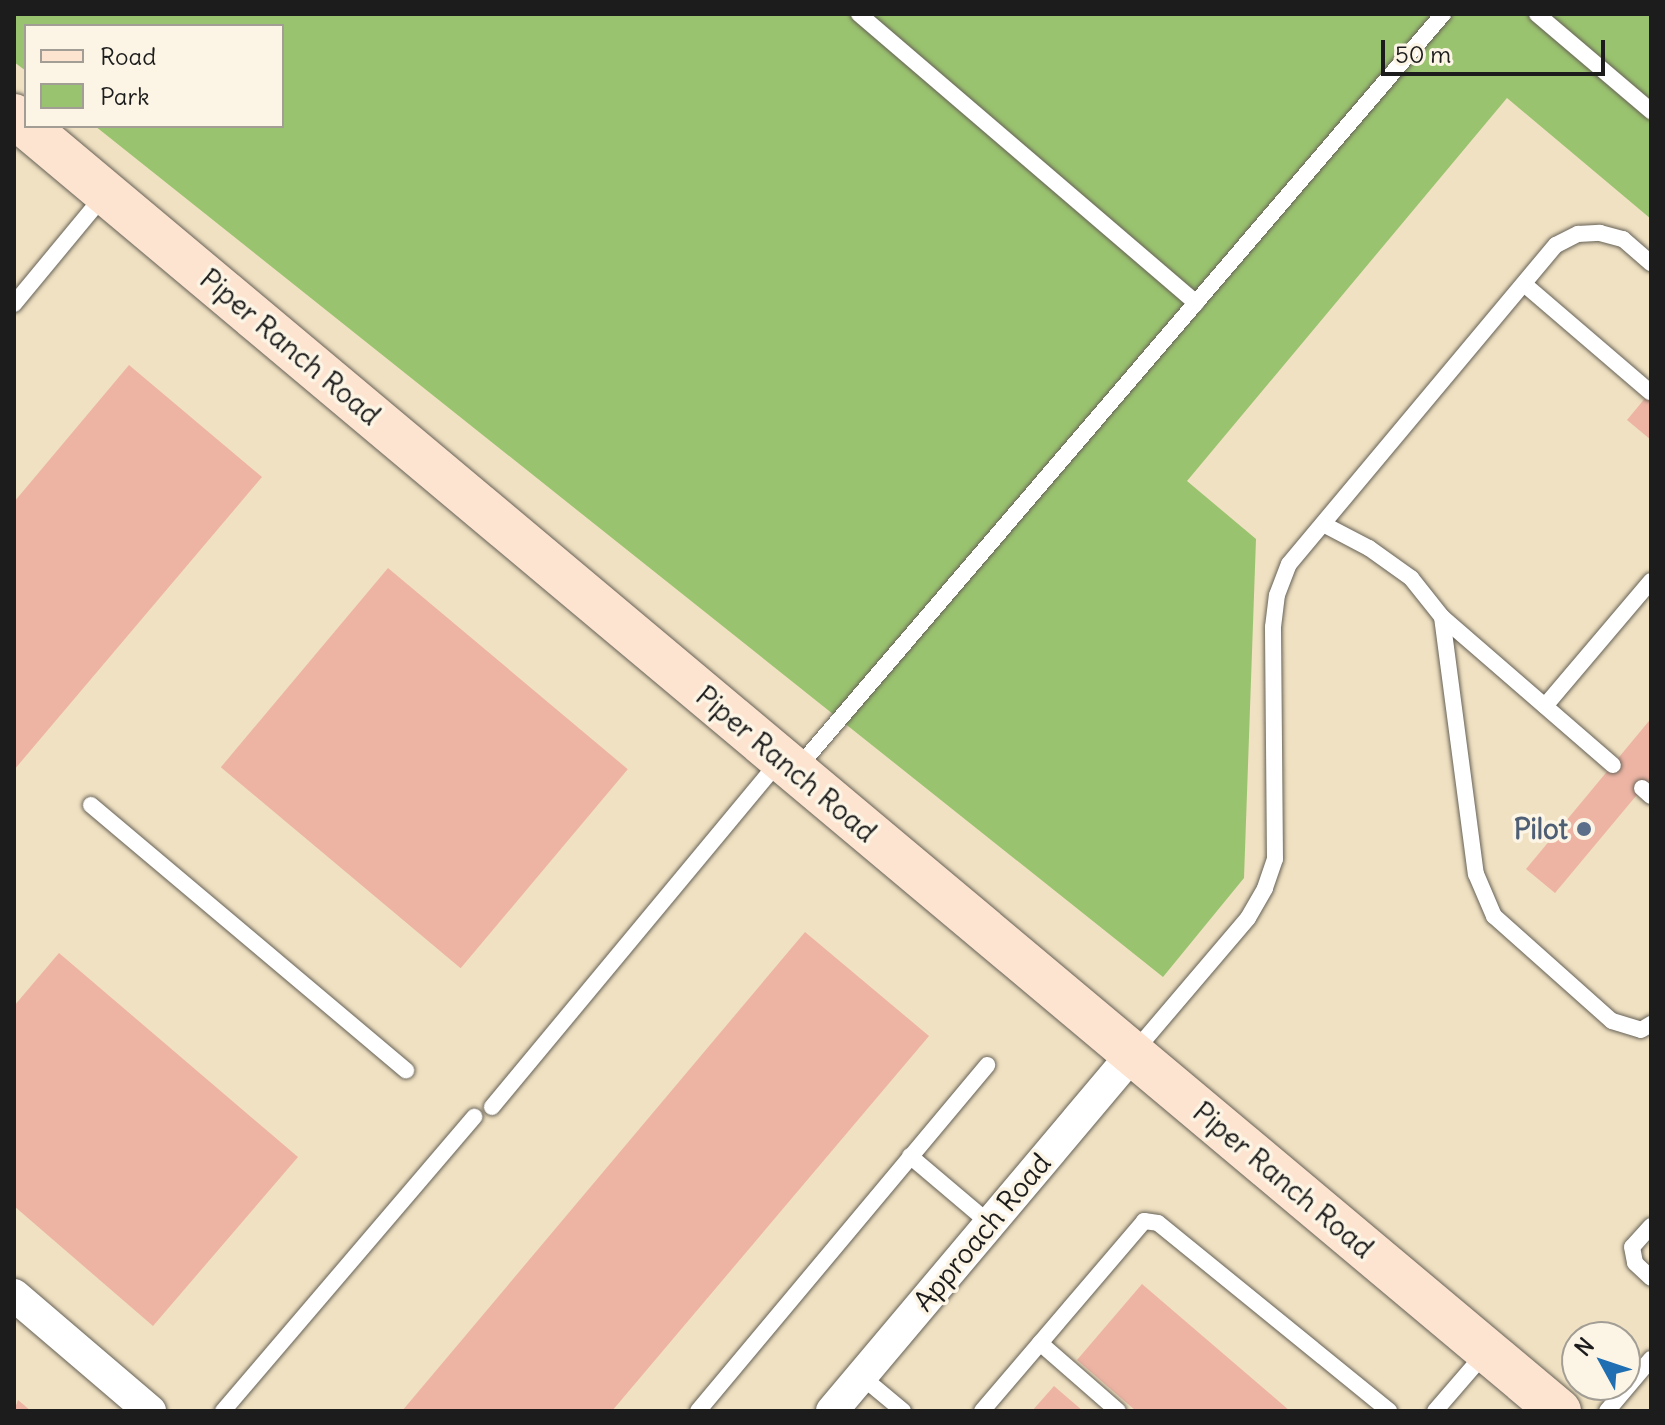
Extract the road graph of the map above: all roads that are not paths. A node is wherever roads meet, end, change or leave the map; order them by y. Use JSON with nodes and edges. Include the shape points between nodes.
{"nodes":[{"id":1,"x":859,"y":14,"type":"edge"},
{"id":2,"x":1443,"y":14,"type":"edge"},
{"id":3,"x":1537,"y":14,"type":"edge"},
{"id":4,"x":1651,"y":111,"type":"edge"},
{"id":5,"x":28,"y":128,"type":"edge"},
{"id":6,"x":106,"y":193,"type":"junction"},
{"id":7,"x":1651,"y":263,"type":"edge"},
{"id":8,"x":1524,"y":284,"type":"junction"},
{"id":9,"x":1196,"y":303,"type":"junction"},
{"id":10,"x":14,"y":304,"type":"edge"},
{"id":11,"x":1650,"y":392,"type":"edge"},
{"id":12,"x":1323,"y":524,"type":"junction"},
{"id":13,"x":1651,"y":581,"type":"edge"},
{"id":14,"x":1442,"y":617,"type":"junction"},
{"id":15,"x":1545,"y":706,"type":"junction"},
{"id":16,"x":788,"y":765,"type":"junction"},
{"id":17,"x":1613,"y":765,"type":"dead end"},
{"id":18,"x":91,"y":805,"type":"dead end"},
{"id":19,"x":1651,"y":1024,"type":"edge"},
{"id":20,"x":1133,"y":1054,"type":"junction"},
{"id":21,"x":987,"y":1065,"type":"dead end"},
{"id":22,"x":406,"y":1070,"type":"dead end"},
{"id":23,"x":492,"y":1107,"type":"dead end"},
{"id":24,"x":474,"y":1117,"type":"dead end"},
{"id":25,"x":910,"y":1156,"type":"junction"},
{"id":26,"x":989,"y":1223,"type":"junction"},
{"id":27,"x":1651,"y":1226,"type":"edge"},
{"id":28,"x":1651,"y":1278,"type":"edge"},
{"id":29,"x":14,"y":1295,"type":"edge"},
{"id":30,"x":1040,"y":1343,"type":"junction"},
{"id":31,"x":1487,"y":1351,"type":"junction"},
{"id":32,"x":1651,"y":1359,"type":"edge"},
{"id":33,"x":861,"y":1376,"type":"junction"},
{"id":34,"x":150,"y":1411,"type":"edge"},
{"id":35,"x":223,"y":1411,"type":"edge"},
{"id":36,"x":698,"y":1411,"type":"edge"},
{"id":37,"x":832,"y":1411,"type":"edge"},
{"id":38,"x":903,"y":1411,"type":"edge"},
{"id":39,"x":982,"y":1411,"type":"edge"},
{"id":40,"x":1118,"y":1411,"type":"edge"},
{"id":41,"x":1389,"y":1411,"type":"edge"},
{"id":42,"x":1435,"y":1411,"type":"edge"},
{"id":43,"x":1559,"y":1411,"type":"edge"},
{"id":44,"x":1607,"y":1411,"type":"edge"}],
"edges":[{"from":1,"to":9,"type":"lane"},
{"from":2,"to":9,"type":"lane"},
{"from":3,"to":4,"type":"lane"},
{"from":5,"to":6,"type":"street","name":"Piper Ranch Road"},
{"from":6,"to":10,"type":"lane"},
{"from":6,"to":16,"type":"street","name":"Piper Ranch Road"},
{"from":7,"to":8,"type":"lane","via":[[1623,239],[1578,234],[1556,245]]},
{"from":8,"to":11,"type":"lane"},
{"from":8,"to":12,"type":"lane"},
{"from":9,"to":16,"type":"lane"},
{"from":12,"to":14,"type":"lane","via":[[1411,578]]},
{"from":12,"to":20,"type":"lane","via":[[1289,564],[1277,595],[1275,859],[1265,888],[1248,918]]},
{"from":13,"to":15,"type":"lane"},
{"from":14,"to":15,"type":"lane"},
{"from":14,"to":19,"type":"lane","via":[[1476,874],[1494,916],[1612,1021],[1641,1030]]},
{"from":15,"to":17,"type":"lane"},
{"from":16,"to":20,"type":"street","name":"Piper Ranch Road"},
{"from":16,"to":23,"type":"lane"},
{"from":18,"to":22,"type":"lane"},
{"from":20,"to":26,"type":"street","name":"Approach Road"},
{"from":20,"to":31,"type":"street","name":"Piper Ranch Road"},
{"from":21,"to":25,"type":"lane"},
{"from":24,"to":35,"type":"lane"},
{"from":25,"to":26,"type":"lane"},
{"from":25,"to":36,"type":"lane"},
{"from":26,"to":33,"type":"street","name":"Approach Road"},
{"from":27,"to":28,"type":"lane","via":[[1632,1247],[1635,1263]]},
{"from":29,"to":34,"type":"street"},
{"from":30,"to":39,"type":"lane"},
{"from":30,"to":40,"type":"lane"},
{"from":30,"to":41,"type":"lane","via":[[1144,1221],[1158,1223]]},
{"from":31,"to":42,"type":"lane"},
{"from":31,"to":43,"type":"street","name":"Piper Ranch Road"},
{"from":32,"to":44,"type":"lane"},
{"from":33,"to":37,"type":"street","name":"Approach Road"},
{"from":33,"to":38,"type":"lane"}]}
